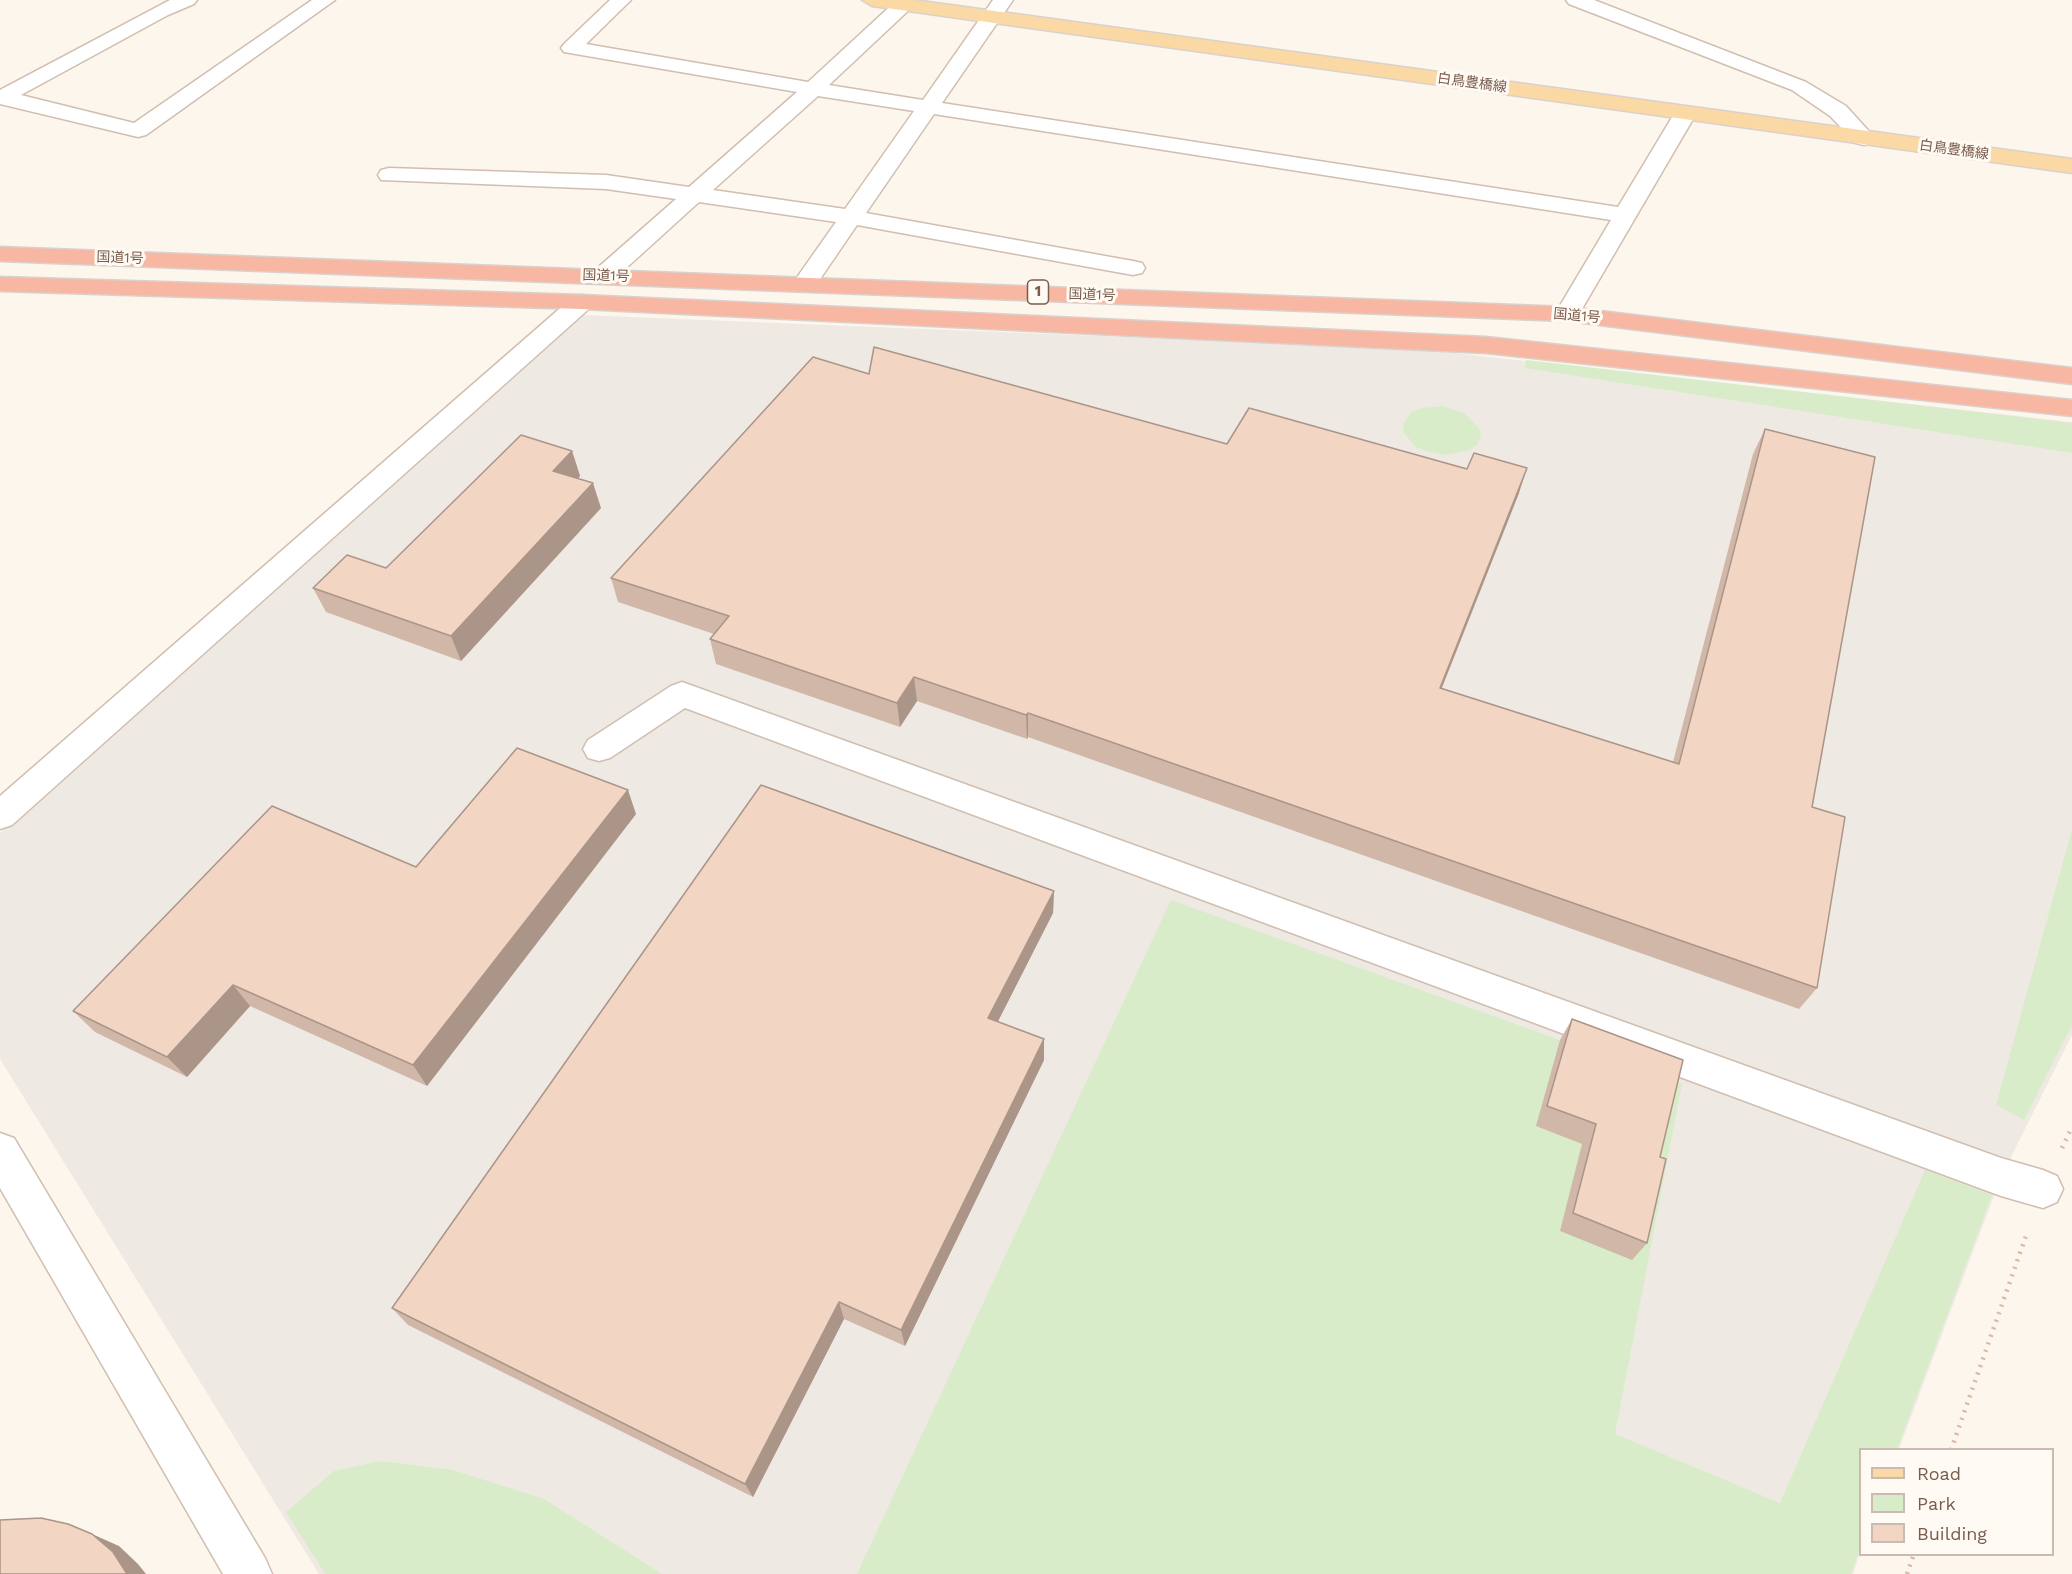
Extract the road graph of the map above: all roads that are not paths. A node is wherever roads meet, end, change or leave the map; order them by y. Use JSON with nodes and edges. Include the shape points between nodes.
{"nodes":[{"id":1,"x":188,"y":0,"type":"edge"},
{"id":2,"x":325,"y":0,"type":"edge"},
{"id":3,"x":621,"y":0,"type":"edge"},
{"id":4,"x":872,"y":0,"type":"edge"},
{"id":5,"x":1576,"y":0,"type":"edge"},
{"id":6,"x":903,"y":5,"type":"junction"},
{"id":7,"x":998,"y":8,"type":"edge"},
{"id":8,"x":813,"y":89,"type":"junction"},
{"id":9,"x":1,"y":98,"type":"edge"},
{"id":10,"x":928,"y":107,"type":"junction"},
{"id":11,"x":1685,"y":114,"type":"junction"},
{"id":12,"x":1864,"y":138,"type":"junction"},
{"id":13,"x":2072,"y":166,"type":"edge"},
{"id":14,"x":389,"y":175,"type":"dead end"},
{"id":15,"x":695,"y":194,"type":"junction"},
{"id":16,"x":1623,"y":215,"type":"junction"},
{"id":17,"x":851,"y":217,"type":"junction"},
{"id":18,"x":0,"y":254,"type":"edge"},
{"id":19,"x":1133,"y":268,"type":"dead end"},
{"id":20,"x":603,"y":276,"type":"junction"},
{"id":21,"x":805,"y":283,"type":"junction"},
{"id":22,"x":0,"y":284,"type":"edge"},
{"id":23,"x":582,"y":302,"type":"junction"},
{"id":24,"x":1567,"y":314,"type":"junction"},
{"id":25,"x":2072,"y":376,"type":"edge"},
{"id":26,"x":2072,"y":408,"type":"edge"},
{"id":27,"x":598,"y":749,"type":"dead end"},
{"id":28,"x":0,"y":816,"type":"edge"},
{"id":29,"x":0,"y":1151,"type":"edge"},
{"id":30,"x":2043,"y":1189,"type":"road end"},
{"id":31,"x":249,"y":1574,"type":"edge"}],
"edges":[{"from":1,"to":9,"type":"street"},
{"from":2,"to":9,"type":"street","via":[[138,130]]},
{"from":3,"to":8,"type":"street","via":[[571,48]]},
{"from":4,"to":6,"type":"main road","name":"白鳥豊橋線"},
{"from":5,"to":12,"type":"street","via":[[1799,86],[1838,111]]},
{"from":6,"to":7,"type":"main road","name":"白鳥豊橋線"},
{"from":6,"to":8,"type":"street"},
{"from":7,"to":10,"type":"street"},
{"from":7,"to":11,"type":"main road","name":"白鳥豊橋線"},
{"from":8,"to":10,"type":"street"},
{"from":8,"to":15,"type":"street"},
{"from":10,"to":16,"type":"street"},
{"from":10,"to":17,"type":"street"},
{"from":11,"to":12,"type":"main road","name":"白鳥豊橋線"},
{"from":11,"to":16,"type":"street"},
{"from":12,"to":13,"type":"main road","name":"白鳥豊橋線"},
{"from":14,"to":15,"type":"street","via":[[606,182]]},
{"from":15,"to":17,"type":"street"},
{"from":15,"to":20,"type":"street"},
{"from":16,"to":24,"type":"street"},
{"from":17,"to":19,"type":"street"},
{"from":17,"to":21,"type":"street"},
{"from":18,"to":20,"type":"highway","name":"国道1号","number":"1"},
{"from":20,"to":21,"type":"highway","name":"国道1号","number":"1"},
{"from":21,"to":24,"type":"highway","name":"国道1号","number":"1"},
{"from":22,"to":23,"type":"highway","name":"国道1号","number":"1"},
{"from":23,"to":26,"type":"highway","name":"国道1号","number":"1","via":[[1486,345]]},
{"from":23,"to":28,"type":"street"},
{"from":24,"to":25,"type":"highway","name":"国道1号","number":"1"},
{"from":27,"to":30,"type":"street","via":[[682,694],[1978,1169]]},
{"from":29,"to":31,"type":"street"}]}
